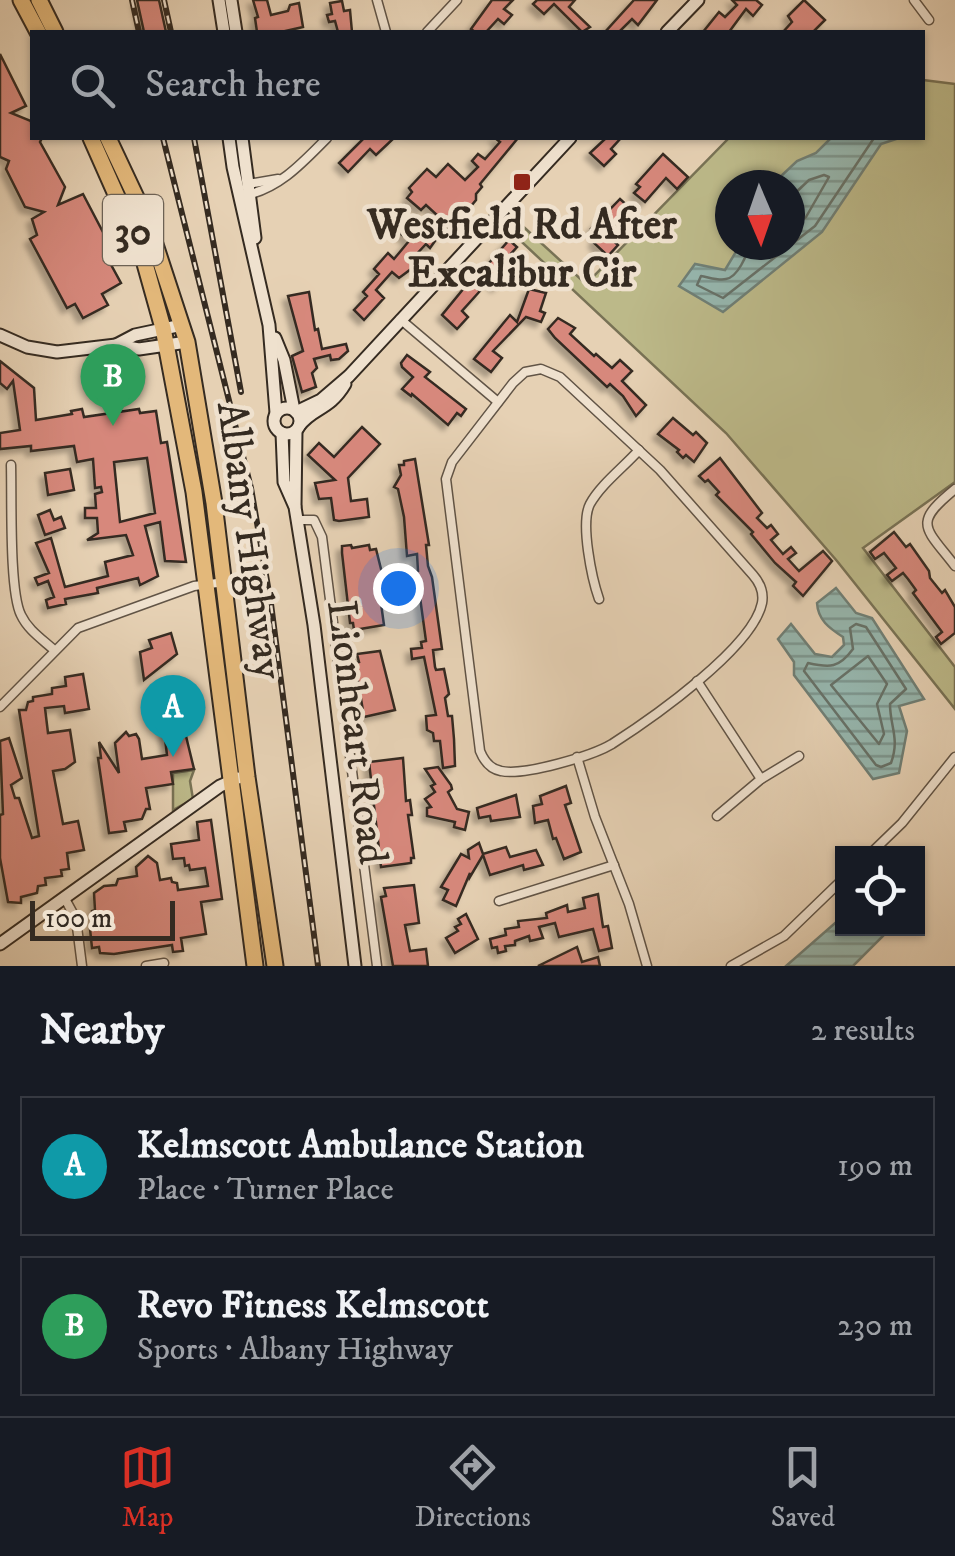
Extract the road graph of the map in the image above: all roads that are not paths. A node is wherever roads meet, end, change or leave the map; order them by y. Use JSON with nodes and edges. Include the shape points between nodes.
{"nodes":[{"id":1,"x":21,"y":0,"type":"edge"},
{"id":2,"x":39,"y":0,"type":"edge"},
{"id":3,"x":220,"y":0,"type":"edge"},
{"id":4,"x":231,"y":0,"type":"edge"},
{"id":5,"x":376,"y":0,"type":"edge"},
{"id":6,"x":457,"y":0,"type":"edge"},
{"id":7,"x":698,"y":0,"type":"edge"},
{"id":8,"x":914,"y":0,"type":"edge"},
{"id":9,"x":929,"y":20,"type":"dead end"},
{"id":10,"x":37,"y":30,"type":"edge"},
{"id":11,"x":54,"y":30,"type":"edge"},
{"id":12,"x":224,"y":30,"type":"edge"},
{"id":13,"x":236,"y":30,"type":"edge"},
{"id":14,"x":385,"y":30,"type":"edge"},
{"id":15,"x":429,"y":30,"type":"edge"},
{"id":16,"x":669,"y":30,"type":"edge"},
{"id":17,"x":92,"y":140,"type":"edge"},
{"id":18,"x":109,"y":140,"type":"edge"},
{"id":19,"x":230,"y":140,"type":"edge"},
{"id":20,"x":242,"y":140,"type":"edge"},
{"id":21,"x":324,"y":140,"type":"edge"},
{"id":22,"x":568,"y":140,"type":"edge"},
{"id":23,"x":243,"y":190,"type":"junction"},
{"id":24,"x":400,"y":320,"type":"junction"},
{"id":25,"x":268,"y":326,"type":"junction"},
{"id":26,"x":163,"y":328,"type":"junction"},
{"id":27,"x":185,"y":333,"type":"junction"},
{"id":28,"x":0,"y":335,"type":"edge"},
{"id":29,"x":116,"y":345,"type":"junction"},
{"id":30,"x":166,"y":345,"type":"junction"},
{"id":31,"x":349,"y":376,"type":"junction"},
{"id":32,"x":498,"y":402,"type":"junction"},
{"id":33,"x":296,"y":411,"type":"junction"},
{"id":34,"x":276,"y":413,"type":"junction"},
{"id":35,"x":298,"y":428,"type":"junction"},
{"id":36,"x":282,"y":433,"type":"junction"},
{"id":37,"x":639,"y":450,"type":"junction"},
{"id":38,"x":11,"y":465,"type":"dead end"},
{"id":39,"x":955,"y":490,"type":"edge"},
{"id":40,"x":296,"y":513,"type":"junction"},
{"id":41,"x":955,"y":566,"type":"edge"},
{"id":42,"x":224,"y":582,"type":"junction"},
{"id":43,"x":205,"y":584,"type":"junction"},
{"id":44,"x":599,"y":599,"type":"dead end"},
{"id":45,"x":54,"y":650,"type":"junction"},
{"id":46,"x":697,"y":681,"type":"junction"},
{"id":47,"x":0,"y":707,"type":"edge"},
{"id":48,"x":799,"y":756,"type":"dead end"},
{"id":49,"x":955,"y":757,"type":"edge"},
{"id":50,"x":577,"y":758,"type":"junction"},
{"id":51,"x":248,"y":777,"type":"junction"},
{"id":52,"x":761,"y":779,"type":"junction"},
{"id":53,"x":230,"y":780,"type":"junction"},
{"id":54,"x":717,"y":816,"type":"dead end"},
{"id":55,"x":878,"y":846,"type":"edge"},
{"id":56,"x":614,"y":865,"type":"junction"},
{"id":57,"x":835,"y":887,"type":"edge"},
{"id":58,"x":64,"y":898,"type":"junction"},
{"id":59,"x":500,"y":901,"type":"dead end"},
{"id":60,"x":0,"y":944,"type":"edge"},
{"id":61,"x":164,"y":964,"type":"dead end"},
{"id":62,"x":82,"y":966,"type":"edge"},
{"id":63,"x":146,"y":966,"type":"edge"},
{"id":64,"x":254,"y":966,"type":"edge"},
{"id":65,"x":276,"y":966,"type":"edge"},
{"id":66,"x":355,"y":966,"type":"edge"},
{"id":67,"x":378,"y":966,"type":"edge"},
{"id":68,"x":647,"y":966,"type":"edge"},
{"id":69,"x":730,"y":966,"type":"edge"}],
"edges":[{"from":1,"to":10,"type":"highway"},
{"from":2,"to":11,"type":"highway"},
{"from":3,"to":12,"type":"main road"},
{"from":4,"to":13,"type":"main road"},
{"from":5,"to":14,"type":"street"},
{"from":6,"to":15,"type":"street"},
{"from":7,"to":16,"type":"main road"},
{"from":8,"to":9,"type":"street"},
{"from":17,"to":26,"type":"highway","name":"Albany Highway","number":"30","via":[[142,253]]},
{"from":18,"to":27,"type":"highway","name":"Albany Highway","number":"30","via":[[148,223]]},
{"from":19,"to":23,"type":"main road"},
{"from":20,"to":23,"type":"main road"},
{"from":21,"to":23,"type":"street","via":[[283,178]]},
{"from":22,"to":24,"type":"main road"},
{"from":23,"to":25,"type":"main road"},
{"from":24,"to":31,"type":"main road"},
{"from":24,"to":32,"type":"street"},
{"from":25,"to":33,"type":"main road"},
{"from":25,"to":34,"type":"main road"},
{"from":26,"to":27,"type":"main road"},
{"from":26,"to":29,"type":"main road"},
{"from":26,"to":30,"type":"highway","name":"Albany Highway","number":"30"},
{"from":27,"to":30,"type":"main road"},
{"from":27,"to":42,"type":"highway","name":"Albany Highway","number":"30"},
{"from":28,"to":29,"type":"main road","via":[[49,352]]},
{"from":29,"to":30,"type":"main road"},
{"from":30,"to":43,"type":"highway","name":"Albany Highway","number":"30"},
{"from":31,"to":33,"type":"main road"},
{"from":31,"to":35,"type":"main road","via":[[332,403]]},
{"from":32,"to":37,"type":"street","via":[[525,372],[550,371]]},
{"from":32,"to":50,"type":"street","via":[[454,458],[446,479],[480,751],[489,766],[504,772]]},
{"from":33,"to":34,"type":"main road"},
{"from":33,"to":35,"type":"main road"},
{"from":34,"to":36,"type":"main road","via":[[274,424]]},
{"from":35,"to":36,"type":"main road"},
{"from":35,"to":40,"type":"main road","name":"Lionheart Road"},
{"from":36,"to":40,"type":"main road","name":"Lionheart Road","via":[[284,482]]},
{"from":37,"to":44,"type":"street","via":[[587,510]]},
{"from":37,"to":46,"type":"street","via":[[762,591],[762,606],[745,634]]},
{"from":38,"to":45,"type":"street","via":[[20,613]]},
{"from":39,"to":41,"type":"street","via":[[926,522]]},
{"from":40,"to":66,"type":"main road","name":"Lionheart Road"},
{"from":40,"to":67,"type":"street","via":[[314,520],[322,537]]},
{"from":42,"to":43,"type":"street"},
{"from":42,"to":51,"type":"highway","name":"Albany Highway","number":"30"},
{"from":43,"to":45,"type":"street","via":[[78,628]]},
{"from":43,"to":53,"type":"highway","name":"Albany Highway","number":"30"},
{"from":45,"to":47,"type":"street"},
{"from":46,"to":50,"type":"street","via":[[612,744]]},
{"from":46,"to":52,"type":"street"},
{"from":48,"to":52,"type":"street"},
{"from":49,"to":55,"type":"street"},
{"from":50,"to":56,"type":"street"},
{"from":51,"to":53,"type":"main road"},
{"from":51,"to":65,"type":"highway","name":"Albany Highway","number":"30"},
{"from":52,"to":54,"type":"street"},
{"from":53,"to":58,"type":"main road"},
{"from":53,"to":64,"type":"highway","name":"Albany Highway","number":"30"},
{"from":56,"to":59,"type":"street"},
{"from":56,"to":68,"type":"street"},
{"from":57,"to":69,"type":"street","via":[[784,936]]},
{"from":58,"to":60,"type":"main road"},
{"from":58,"to":62,"type":"street","via":[[76,919]]},
{"from":61,"to":63,"type":"street"}]}
